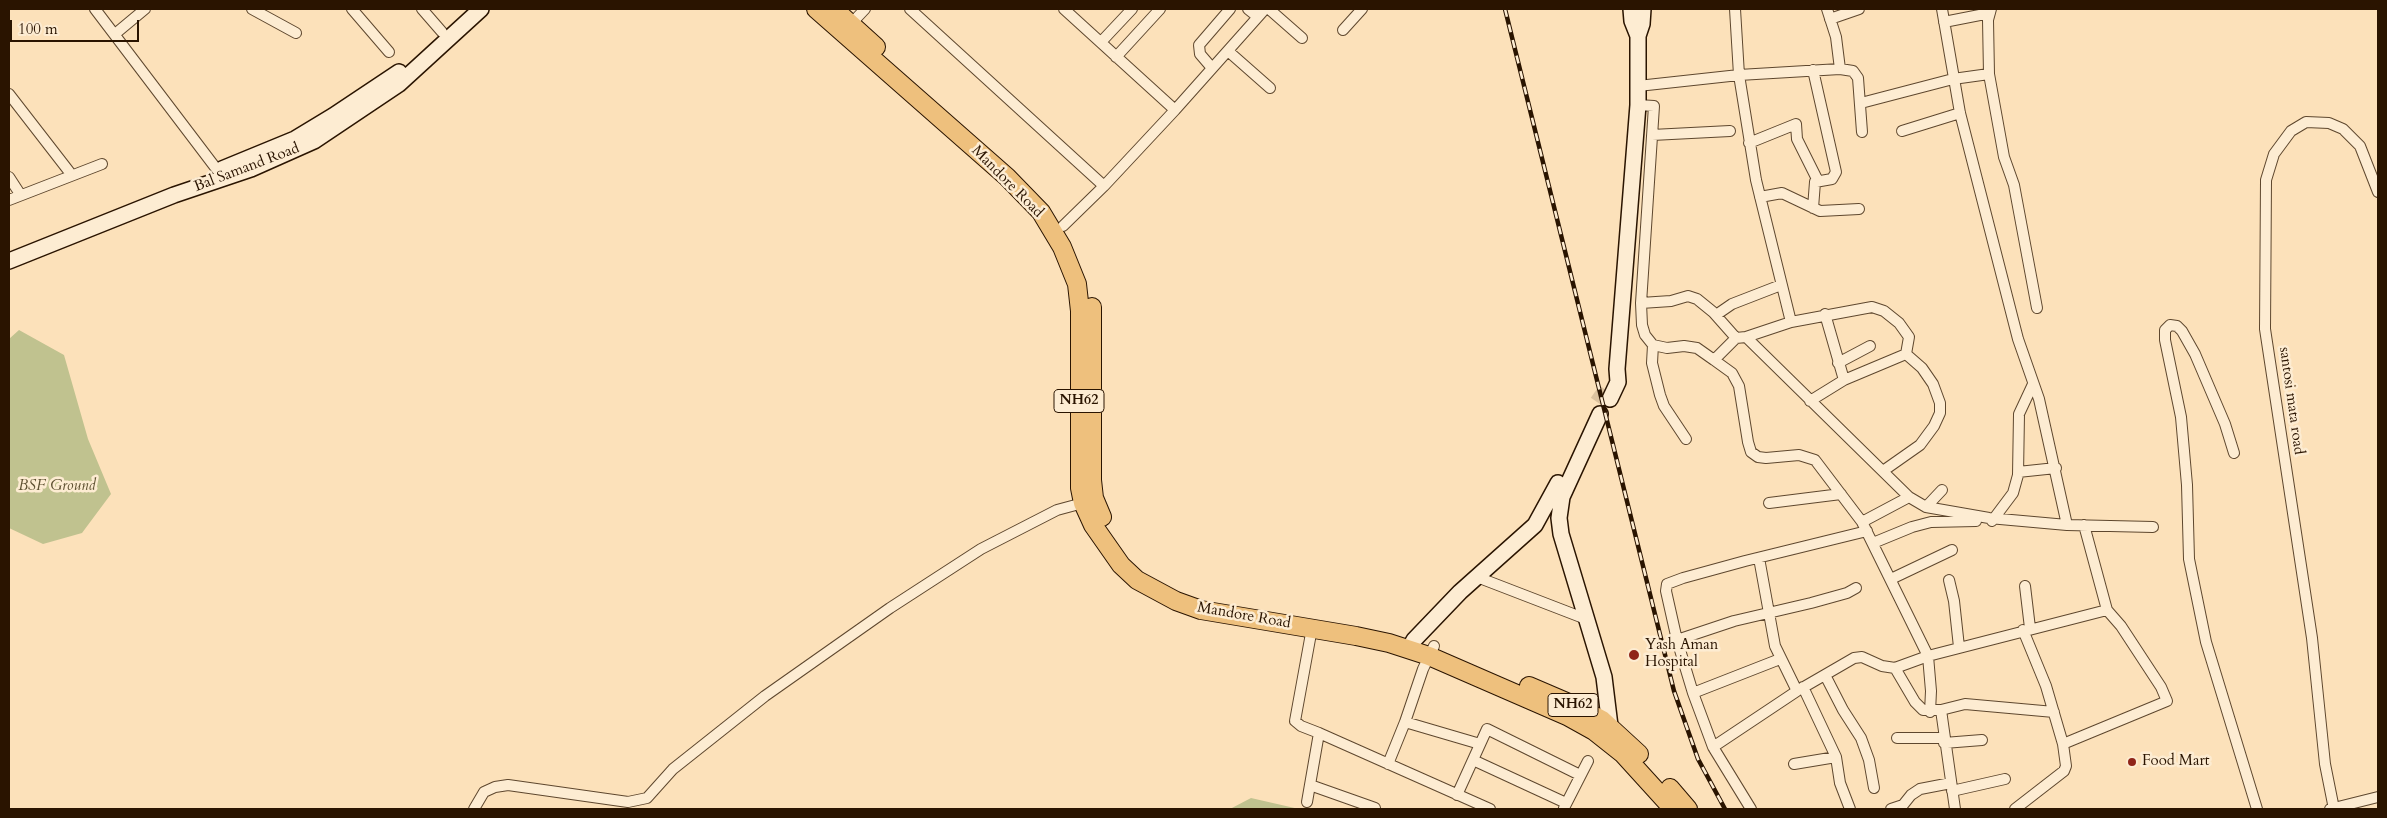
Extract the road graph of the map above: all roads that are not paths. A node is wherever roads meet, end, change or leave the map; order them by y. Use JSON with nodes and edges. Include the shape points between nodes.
{"nodes":[{"id":1,"x":95,"y":9,"type":"edge"},
{"id":2,"x":145,"y":9,"type":"edge"},
{"id":3,"x":252,"y":9,"type":"edge"},
{"id":4,"x":352,"y":9,"type":"edge"},
{"id":5,"x":422,"y":9,"type":"edge"},
{"id":6,"x":467,"y":9,"type":"edge"},
{"id":7,"x":481,"y":9,"type":"edge"},
{"id":8,"x":816,"y":9,"type":"edge"},
{"id":9,"x":834,"y":9,"type":"edge"},
{"id":10,"x":865,"y":9,"type":"edge"},
{"id":11,"x":910,"y":9,"type":"edge"},
{"id":12,"x":1064,"y":9,"type":"edge"},
{"id":13,"x":1132,"y":9,"type":"edge"},
{"id":14,"x":1160,"y":9,"type":"edge"},
{"id":15,"x":1230,"y":9,"type":"edge"},
{"id":16,"x":1248,"y":9,"type":"edge"},
{"id":17,"x":1269,"y":9,"type":"edge"},
{"id":18,"x":1362,"y":9,"type":"edge"},
{"id":19,"x":1631,"y":9,"type":"edge"},
{"id":20,"x":1643,"y":9,"type":"edge"},
{"id":21,"x":1736,"y":9,"type":"edge"},
{"id":22,"x":1827,"y":9,"type":"edge"},
{"id":23,"x":1859,"y":9,"type":"edge"},
{"id":24,"x":1942,"y":9,"type":"edge"},
{"id":25,"x":1990,"y":11,"type":"edge"},
{"id":26,"x":1261,"y":13,"type":"edge"},
{"id":27,"x":1830,"y":20,"type":"junction"},
{"id":28,"x":1944,"y":22,"type":"junction"},
{"id":29,"x":846,"y":29,"type":"junction"},
{"id":30,"x":1344,"y":30,"type":"dead end"},
{"id":31,"x":442,"y":32,"type":"junction"},
{"id":32,"x":296,"y":33,"type":"dead end"},
{"id":33,"x":115,"y":34,"type":"junction"},
{"id":34,"x":1638,"y":36,"type":"junction"},
{"id":35,"x":1302,"y":38,"type":"dead end"},
{"id":36,"x":1101,"y":42,"type":"junction"},
{"id":37,"x":1228,"y":51,"type":"junction"},
{"id":38,"x":389,"y":52,"type":"dead end"},
{"id":39,"x":1116,"y":57,"type":"junction"},
{"id":40,"x":1212,"y":68,"type":"junction"},
{"id":41,"x":1840,"y":69,"type":"junction"},
{"id":42,"x":1813,"y":70,"type":"junction"},
{"id":43,"x":1990,"y":74,"type":"junction"},
{"id":44,"x":1739,"y":76,"type":"junction"},
{"id":45,"x":1953,"y":79,"type":"junction"},
{"id":46,"x":1638,"y":86,"type":"junction"},
{"id":47,"x":1270,"y":88,"type":"dead end"},
{"id":48,"x":9,"y":94,"type":"edge"},
{"id":49,"x":1861,"y":103,"type":"junction"},
{"id":50,"x":1638,"y":105,"type":"junction"},
{"id":51,"x":1175,"y":110,"type":"junction"},
{"id":52,"x":1960,"y":112,"type":"junction"},
{"id":53,"x":1730,"y":131,"type":"dead end"},
{"id":54,"x":1902,"y":131,"type":"dead end"},
{"id":55,"x":1862,"y":132,"type":"dead end"},
{"id":56,"x":1652,"y":135,"type":"junction"},
{"id":57,"x":1749,"y":143,"type":"junction"},
{"id":58,"x":102,"y":164,"type":"dead end"},
{"id":59,"x":218,"y":171,"type":"junction"},
{"id":60,"x":71,"y":174,"type":"junction"},
{"id":61,"x":9,"y":177,"type":"edge"},
{"id":62,"x":1818,"y":180,"type":"junction"},
{"id":63,"x":1104,"y":186,"type":"junction"},
{"id":64,"x":2378,"y":192,"type":"edge"},
{"id":65,"x":20,"y":194,"type":"junction"},
{"id":66,"x":1760,"y":196,"type":"junction"},
{"id":67,"x":9,"y":200,"type":"edge"},
{"id":68,"x":1813,"y":208,"type":"junction"},
{"id":69,"x":1859,"y":209,"type":"dead end"},
{"id":70,"x":1063,"y":226,"type":"junction"},
{"id":71,"x":9,"y":252,"type":"edge"},
{"id":72,"x":9,"y":261,"type":"edge"},
{"id":73,"x":1781,"y":285,"type":"junction"},
{"id":74,"x":1641,"y":303,"type":"junction"},
{"id":75,"x":2037,"y":308,"type":"dead end"},
{"id":76,"x":1825,"y":314,"type":"junction"},
{"id":77,"x":1716,"y":315,"type":"junction"},
{"id":78,"x":1791,"y":322,"type":"junction"},
{"id":79,"x":1741,"y":338,"type":"junction"},
{"id":80,"x":1653,"y":345,"type":"junction"},
{"id":81,"x":1870,"y":346,"type":"dead end"},
{"id":82,"x":1906,"y":354,"type":"junction"},
{"id":83,"x":1714,"y":360,"type":"junction"},
{"id":84,"x":1838,"y":362,"type":"junction"},
{"id":85,"x":1844,"y":380,"type":"junction"},
{"id":86,"x":2033,"y":384,"type":"junction"},
{"id":87,"x":1603,"y":401,"type":"junction"},
{"id":88,"x":1810,"y":401,"type":"junction"},
{"id":89,"x":1686,"y":439,"type":"dead end"},
{"id":90,"x":2234,"y":453,"type":"dead end"},
{"id":91,"x":2056,"y":468,"type":"junction"},
{"id":92,"x":1883,"y":471,"type":"junction"},
{"id":93,"x":2018,"y":472,"type":"junction"},
{"id":94,"x":1942,"y":490,"type":"dead end"},
{"id":95,"x":1841,"y":494,"type":"junction"},
{"id":96,"x":1909,"y":497,"type":"junction"},
{"id":97,"x":1083,"y":502,"type":"junction"},
{"id":98,"x":1768,"y":503,"type":"dead end"},
{"id":99,"x":1926,"y":507,"type":"junction"},
{"id":100,"x":1994,"y":518,"type":"junction"},
{"id":101,"x":2067,"y":525,"type":"junction"},
{"id":102,"x":2084,"y":526,"type":"junction"},
{"id":103,"x":1865,"y":527,"type":"junction"},
{"id":104,"x":2153,"y":527,"type":"dead end"},
{"id":105,"x":1873,"y":543,"type":"junction"},
{"id":106,"x":1952,"y":550,"type":"dead end"},
{"id":107,"x":1759,"y":558,"type":"junction"},
{"id":108,"x":1477,"y":576,"type":"junction"},
{"id":109,"x":1891,"y":579,"type":"junction"},
{"id":110,"x":1949,"y":580,"type":"dead end"},
{"id":111,"x":2025,"y":586,"type":"dead end"},
{"id":112,"x":1856,"y":588,"type":"dead end"},
{"id":113,"x":2107,"y":610,"type":"junction"},
{"id":114,"x":1768,"y":612,"type":"junction"},
{"id":115,"x":1586,"y":619,"type":"junction"},
{"id":116,"x":1312,"y":628,"type":"junction"},
{"id":117,"x":2027,"y":629,"type":"junction"},
{"id":118,"x":1677,"y":640,"type":"junction"},
{"id":119,"x":1412,"y":644,"type":"junction"},
{"id":120,"x":1959,"y":647,"type":"junction"},
{"id":121,"x":1432,"y":651,"type":"junction"},
{"id":122,"x":1928,"y":656,"type":"junction"},
{"id":123,"x":1780,"y":659,"type":"junction"},
{"id":124,"x":1896,"y":668,"type":"junction"},
{"id":125,"x":1825,"y":675,"type":"junction"},
{"id":126,"x":1800,"y":689,"type":"junction"},
{"id":127,"x":1693,"y":693,"type":"junction"},
{"id":128,"x":1941,"y":710,"type":"junction"},
{"id":129,"x":1930,"y":712,"type":"junction"},
{"id":130,"x":2054,"y":712,"type":"junction"},
{"id":131,"x":1405,"y":722,"type":"junction"},
{"id":132,"x":1610,"y":726,"type":"junction"},
{"id":133,"x":1319,"y":733,"type":"junction"},
{"id":134,"x":1897,"y":738,"type":"dead end"},
{"id":135,"x":1982,"y":740,"type":"dead end"},
{"id":136,"x":1944,"y":741,"type":"junction"},
{"id":137,"x":1480,"y":744,"type":"junction"},
{"id":138,"x":2063,"y":744,"type":"junction"},
{"id":139,"x":1713,"y":748,"type":"junction"},
{"id":140,"x":1836,"y":757,"type":"junction"},
{"id":141,"x":1473,"y":760,"type":"junction"},
{"id":142,"x":1588,"y":761,"type":"dead end"},
{"id":143,"x":1388,"y":764,"type":"junction"},
{"id":144,"x":1794,"y":764,"type":"dead end"},
{"id":145,"x":1580,"y":775,"type":"junction"},
{"id":146,"x":2005,"y":779,"type":"dead end"},
{"id":147,"x":1310,"y":785,"type":"junction"},
{"id":148,"x":1952,"y":787,"type":"junction"},
{"id":149,"x":1874,"y":788,"type":"dead end"},
{"id":150,"x":1457,"y":795,"type":"junction"},
{"id":151,"x":2378,"y":797,"type":"edge"},
{"id":152,"x":1307,"y":802,"type":"dead end"},
{"id":153,"x":1565,"y":806,"type":"edge"},
{"id":154,"x":1375,"y":808,"type":"edge"},
{"id":155,"x":474,"y":809,"type":"edge"},
{"id":156,"x":1490,"y":809,"type":"edge"},
{"id":157,"x":1673,"y":809,"type":"edge"},
{"id":158,"x":1688,"y":809,"type":"edge"},
{"id":159,"x":1750,"y":809,"type":"edge"},
{"id":160,"x":1850,"y":809,"type":"edge"},
{"id":161,"x":1891,"y":809,"type":"edge"},
{"id":162,"x":1955,"y":809,"type":"edge"},
{"id":163,"x":2014,"y":809,"type":"edge"},
{"id":164,"x":2257,"y":809,"type":"edge"},
{"id":165,"x":2330,"y":809,"type":"edge"},
{"id":166,"x":2334,"y":809,"type":"edge"}],
"edges":[{"from":1,"to":33,"type":"street"},
{"from":2,"to":33,"type":"street"},
{"from":3,"to":32,"type":"street"},
{"from":4,"to":38,"type":"street"},
{"from":5,"to":31,"type":"street"},
{"from":6,"to":31,"type":"main road","name":"Bal Samand Road"},
{"from":7,"to":72,"type":"main road","name":"Bal Samand Road","via":[[399,84],[314,141],[251,169],[174,195]]},
{"from":8,"to":29,"type":"highway","name":"Mandore Road","number":"NH62"},
{"from":9,"to":29,"type":"highway","name":"Mandore Road","number":"NH62"},
{"from":10,"to":29,"type":"street"},
{"from":11,"to":63,"type":"street"},
{"from":12,"to":36,"type":"street"},
{"from":13,"to":36,"type":"street"},
{"from":14,"to":39,"type":"street"},
{"from":15,"to":40,"type":"street","via":[[1199,45],[1200,54]]},
{"from":16,"to":26,"type":"street"},
{"from":17,"to":35,"type":"street"},
{"from":18,"to":30,"type":"street"},
{"from":19,"to":34,"type":"main road"},
{"from":20,"to":34,"type":"main road"},
{"from":21,"to":44,"type":"street"},
{"from":22,"to":27,"type":"street"},
{"from":23,"to":27,"type":"street"},
{"from":24,"to":28,"type":"street"},
{"from":25,"to":28,"type":"street"},
{"from":25,"to":43,"type":"street"},
{"from":26,"to":37,"type":"street"},
{"from":27,"to":41,"type":"street"},
{"from":28,"to":45,"type":"street"},
{"from":29,"to":70,"type":"highway","name":"Mandore Road","number":"NH62","via":[[1011,166],[1046,200]]},
{"from":29,"to":97,"type":"highway","name":"Mandore Road","number":"NH62","via":[[1042,212],[1062,247],[1077,284],[1080,311],[1080,488]]},
{"from":31,"to":59,"type":"main road","name":"Bal Samand Road","via":[[393,77],[333,116],[295,139]]},
{"from":33,"to":59,"type":"street"},
{"from":34,"to":46,"type":"main road"},
{"from":36,"to":39,"type":"street"},
{"from":37,"to":40,"type":"street"},
{"from":37,"to":47,"type":"street"},
{"from":39,"to":51,"type":"street"},
{"from":40,"to":51,"type":"street"},
{"from":41,"to":42,"type":"street"},
{"from":41,"to":49,"type":"street","via":[[1856,74]]},
{"from":42,"to":44,"type":"street"},
{"from":42,"to":62,"type":"street","via":[[1836,172],[1832,179]]},
{"from":43,"to":45,"type":"street"},
{"from":43,"to":75,"type":"street","via":[[2004,157],[2014,185]]},
{"from":44,"to":46,"type":"street"},
{"from":44,"to":57,"type":"street"},
{"from":45,"to":49,"type":"street"},
{"from":45,"to":52,"type":"street"},
{"from":46,"to":50,"type":"main road"},
{"from":48,"to":60,"type":"street"},
{"from":49,"to":55,"type":"street"},
{"from":50,"to":56,"type":"street","via":[[1654,106]]},
{"from":50,"to":87,"type":"main road","via":[[1617,369]]},
{"from":51,"to":63,"type":"street"},
{"from":52,"to":54,"type":"street"},
{"from":52,"to":86,"type":"street","via":[[2018,339]]},
{"from":53,"to":56,"type":"street"},
{"from":56,"to":74,"type":"street"},
{"from":57,"to":62,"type":"street","via":[[1796,124],[1797,139]]},
{"from":57,"to":66,"type":"street"},
{"from":58,"to":60,"type":"street"},
{"from":59,"to":71,"type":"main road","name":"Bal Samand Road"},
{"from":60,"to":65,"type":"street"},
{"from":61,"to":65,"type":"street"},
{"from":62,"to":68,"type":"street","via":[[1813,186]]},
{"from":63,"to":70,"type":"street"},
{"from":64,"to":166,"type":"street","name":"santosi mata road","via":[[2360,146],[2343,129],[2329,123],[2306,122],[2291,131],[2274,154],[2266,180],[2265,329],[2312,638],[2325,764]]},
{"from":65,"to":67,"type":"street"},
{"from":66,"to":68,"type":"street","via":[[1782,193]]},
{"from":66,"to":73,"type":"street"},
{"from":68,"to":69,"type":"street","via":[[1820,211]]},
{"from":70,"to":119,"type":"highway","name":"Mandore Road","number":"NH62","via":[[1084,272],[1091,304],[1094,498],[1101,516],[1129,557],[1159,580],[1204,600],[1357,626]]},
{"from":73,"to":77,"type":"street"},
{"from":73,"to":78,"type":"street"},
{"from":74,"to":77,"type":"street","via":[[1688,296],[1697,299]]},
{"from":74,"to":80,"type":"street","via":[[1642,325]]},
{"from":76,"to":78,"type":"street"},
{"from":76,"to":82,"type":"street","via":[[1861,307],[1878,308],[1906,332],[1910,342]]},
{"from":76,"to":84,"type":"street"},
{"from":77,"to":79,"type":"street"},
{"from":78,"to":79,"type":"street"},
{"from":79,"to":83,"type":"street"},
{"from":79,"to":88,"type":"street"},
{"from":80,"to":83,"type":"street","via":[[1697,348]]},
{"from":80,"to":89,"type":"street","via":[[1652,363],[1660,395]]},
{"from":81,"to":84,"type":"street"},
{"from":82,"to":85,"type":"street"},
{"from":82,"to":92,"type":"street","via":[[1922,368],[1933,384],[1940,413],[1920,445]]},
{"from":83,"to":95,"type":"street","via":[[1732,373],[1739,386],[1752,452],[1766,458],[1808,456],[1815,460]]},
{"from":84,"to":85,"type":"street"},
{"from":85,"to":88,"type":"street"},
{"from":86,"to":91,"type":"street"},
{"from":86,"to":93,"type":"street","via":[[2019,414]]},
{"from":87,"to":108,"type":"main road","via":[[1584,424],[1539,521]]},
{"from":87,"to":115,"type":"main road","via":[[1562,497],[1559,512],[1561,534]]},
{"from":88,"to":92,"type":"street"},
{"from":90,"to":164,"type":"street","via":[[2195,354],[2182,331],[2170,325],[2165,330],[2165,340],[2181,417],[2189,559],[2206,642]]},
{"from":91,"to":93,"type":"street"},
{"from":91,"to":101,"type":"street"},
{"from":92,"to":96,"type":"street"},
{"from":93,"to":100,"type":"street","via":[[2013,493]]},
{"from":94,"to":99,"type":"street"},
{"from":95,"to":98,"type":"street"},
{"from":95,"to":103,"type":"street"},
{"from":96,"to":99,"type":"street"},
{"from":96,"to":103,"type":"street"},
{"from":97,"to":116,"type":"highway","name":"Mandore Road","number":"NH62","via":[[1093,525],[1121,565],[1153,590],[1201,610]]},
{"from":97,"to":155,"type":"street","via":[[1057,510],[981,549],[890,608],[765,696],[673,769],[647,798],[628,802],[508,785],[484,792]]},
{"from":99,"to":100,"type":"street"},
{"from":100,"to":101,"type":"street"},
{"from":100,"to":105,"type":"street","via":[[1992,522],[1931,522]]},
{"from":101,"to":102,"type":"street"},
{"from":102,"to":104,"type":"street"},
{"from":102,"to":113,"type":"street"},
{"from":103,"to":105,"type":"street"},
{"from":103,"to":107,"type":"street"},
{"from":105,"to":109,"type":"street"},
{"from":106,"to":109,"type":"street"},
{"from":107,"to":114,"type":"street"},
{"from":107,"to":118,"type":"street","via":[[1667,584]]},
{"from":108,"to":115,"type":"street"},
{"from":108,"to":119,"type":"main road"},
{"from":109,"to":122,"type":"street"},
{"from":110,"to":120,"type":"street"},
{"from":111,"to":117,"type":"street"},
{"from":112,"to":114,"type":"street"},
{"from":113,"to":117,"type":"street"},
{"from":113,"to":138,"type":"street","via":[[2167,700]]},
{"from":114,"to":118,"type":"street"},
{"from":114,"to":123,"type":"street"},
{"from":115,"to":132,"type":"main road","via":[[1604,677]]},
{"from":116,"to":119,"type":"highway","name":"Mandore Road","number":"NH62"},
{"from":116,"to":133,"type":"street","via":[[1295,721]]},
{"from":117,"to":120,"type":"street"},
{"from":117,"to":130,"type":"street"},
{"from":118,"to":127,"type":"street"},
{"from":119,"to":121,"type":"highway","name":"Mandore Road","number":"NH62"},
{"from":120,"to":122,"type":"street"},
{"from":121,"to":131,"type":"street"},
{"from":121,"to":132,"type":"highway","name":"Mandore Road","number":"NH62","via":[[1578,707]]},
{"from":121,"to":157,"type":"highway","name":"Mandore Road","number":"NH62","via":[[1594,731],[1623,754]]},
{"from":122,"to":124,"type":"street"},
{"from":122,"to":129,"type":"street"},
{"from":123,"to":126,"type":"street"},
{"from":123,"to":127,"type":"street"},
{"from":124,"to":125,"type":"street","via":[[1862,657],[1854,658]]},
{"from":124,"to":129,"type":"street","via":[[1915,702]]},
{"from":125,"to":126,"type":"street"},
{"from":125,"to":149,"type":"street","via":[[1861,738]]},
{"from":126,"to":139,"type":"street"},
{"from":126,"to":140,"type":"street"},
{"from":127,"to":139,"type":"street"},
{"from":128,"to":129,"type":"street"},
{"from":128,"to":130,"type":"street","via":[[1964,704]]},
{"from":128,"to":136,"type":"street"},
{"from":130,"to":138,"type":"street"},
{"from":131,"to":137,"type":"street"},
{"from":131,"to":143,"type":"street"},
{"from":132,"to":158,"type":"highway","name":"Mandore Road","number":"NH62","via":[[1656,771]]},
{"from":133,"to":143,"type":"street"},
{"from":133,"to":147,"type":"street"},
{"from":134,"to":136,"type":"street"},
{"from":135,"to":136,"type":"street"},
{"from":136,"to":148,"type":"street"},
{"from":137,"to":141,"type":"street"},
{"from":137,"to":145,"type":"street","via":[[1487,729]]},
{"from":138,"to":163,"type":"street","via":[[2064,771]]},
{"from":139,"to":159,"type":"street"},
{"from":140,"to":144,"type":"street"},
{"from":140,"to":160,"type":"street","via":[[1840,783]]},
{"from":141,"to":150,"type":"street"},
{"from":141,"to":153,"type":"street"},
{"from":142,"to":145,"type":"street"},
{"from":143,"to":150,"type":"street"},
{"from":145,"to":153,"type":"street"},
{"from":146,"to":148,"type":"street"},
{"from":147,"to":152,"type":"street"},
{"from":147,"to":154,"type":"street"},
{"from":148,"to":161,"type":"street","via":[[1920,789],[1903,805]]},
{"from":148,"to":162,"type":"street"},
{"from":150,"to":156,"type":"street"},
{"from":151,"to":166,"type":"street"},
{"from":165,"to":166,"type":"street"}]}
